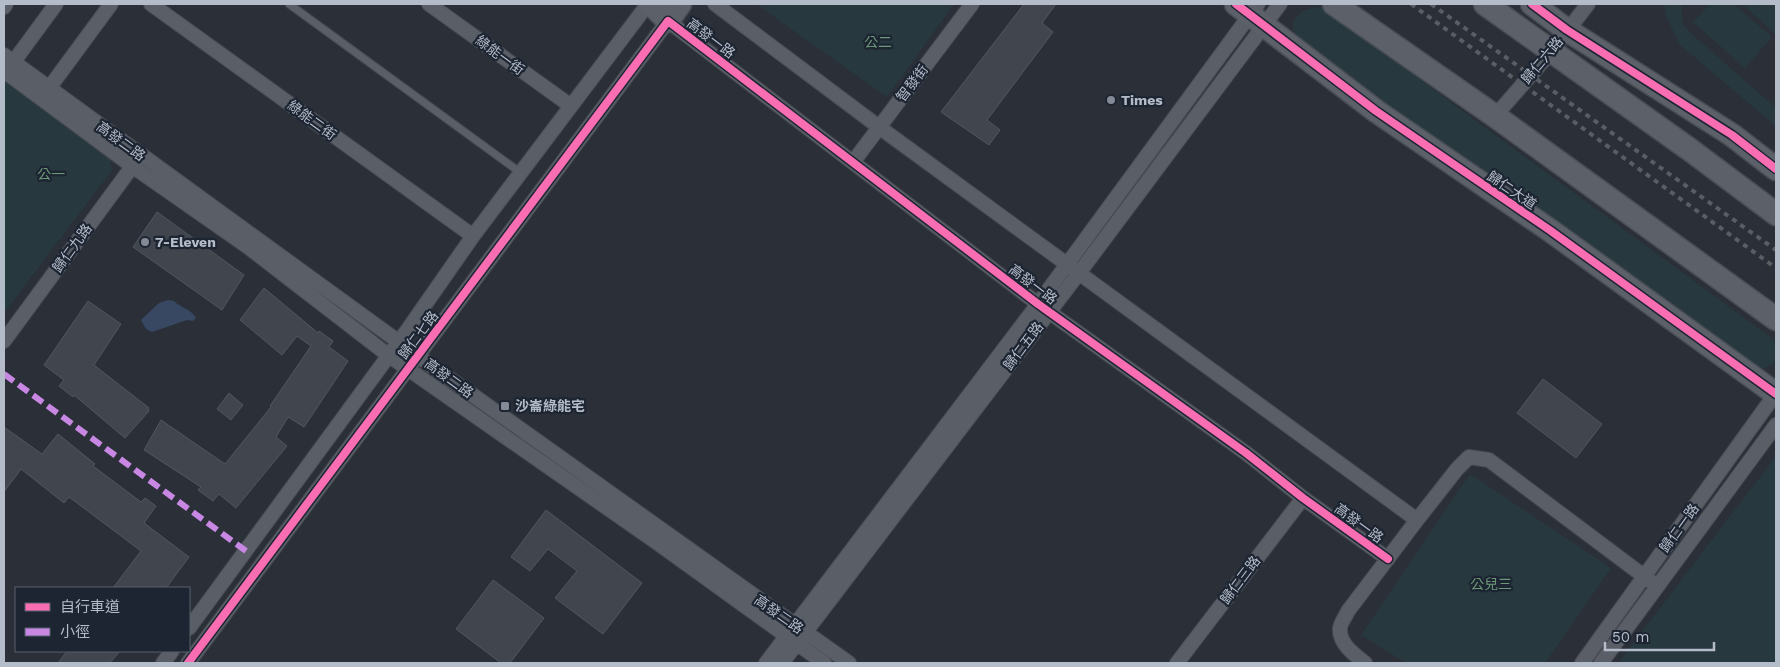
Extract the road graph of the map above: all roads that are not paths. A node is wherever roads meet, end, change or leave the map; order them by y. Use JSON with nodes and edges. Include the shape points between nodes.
{"nodes":[{"id":1,"x":6,"y":4,"type":"edge"},
{"id":2,"x":56,"y":4,"type":"edge"},
{"id":3,"x":111,"y":4,"type":"edge"},
{"id":4,"x":151,"y":4,"type":"edge"},
{"id":5,"x":289,"y":4,"type":"edge"},
{"id":6,"x":429,"y":4,"type":"edge"},
{"id":7,"x":650,"y":4,"type":"edge"},
{"id":8,"x":715,"y":4,"type":"edge"},
{"id":9,"x":972,"y":4,"type":"edge"},
{"id":10,"x":1280,"y":4,"type":"edge"},
{"id":11,"x":1334,"y":4,"type":"edge"},
{"id":12,"x":1485,"y":4,"type":"edge"},
{"id":13,"x":1532,"y":4,"type":"edge"},
{"id":14,"x":1588,"y":4,"type":"edge"},
{"id":15,"x":4,"y":7,"type":"edge"},
{"id":16,"x":1252,"y":12,"type":"edge"},
{"id":17,"x":674,"y":13,"type":"edge"},
{"id":18,"x":1567,"y":30,"type":"junction"},
{"id":19,"x":1550,"y":52,"type":"junction"},
{"id":20,"x":7,"y":65,"type":"edge"},
{"id":21,"x":45,"y":94,"type":"junction"},
{"id":22,"x":571,"y":106,"type":"junction"},
{"id":23,"x":1495,"y":116,"type":"junction"},
{"id":24,"x":879,"y":127,"type":"junction"},
{"id":25,"x":136,"y":161,"type":"junction"},
{"id":26,"x":853,"y":162,"type":"junction"},
{"id":27,"x":1776,"y":169,"type":"edge"},
{"id":28,"x":521,"y":173,"type":"junction"},
{"id":29,"x":1776,"y":214,"type":"edge"},
{"id":30,"x":473,"y":236,"type":"junction"},
{"id":31,"x":1067,"y":264,"type":"junction"},
{"id":32,"x":1079,"y":273,"type":"junction"},
{"id":33,"x":1044,"y":308,"type":"junction"},
{"id":34,"x":1776,"y":319,"type":"edge"},
{"id":35,"x":4,"y":341,"type":"edge"},
{"id":36,"x":398,"y":341,"type":"junction"},
{"id":37,"x":388,"y":355,"type":"junction"},
{"id":38,"x":418,"y":356,"type":"junction"},
{"id":39,"x":408,"y":369,"type":"junction"},
{"id":40,"x":1776,"y":394,"type":"edge"},
{"id":41,"x":1776,"y":426,"type":"edge"},
{"id":42,"x":1302,"y":498,"type":"junction"},
{"id":43,"x":1417,"y":520,"type":"junction"},
{"id":44,"x":1388,"y":559,"type":"junction"},
{"id":45,"x":1645,"y":577,"type":"junction"},
{"id":46,"x":1657,"y":586,"type":"junction"},
{"id":47,"x":190,"y":627,"type":"edge"},
{"id":48,"x":795,"y":635,"type":"junction"},
{"id":49,"x":188,"y":663,"type":"edge"},
{"id":50,"x":766,"y":663,"type":"edge"},
{"id":51,"x":782,"y":663,"type":"edge"},
{"id":52,"x":824,"y":663,"type":"edge"},
{"id":53,"x":850,"y":663,"type":"edge"},
{"id":54,"x":1177,"y":663,"type":"edge"},
{"id":55,"x":1365,"y":663,"type":"edge"},
{"id":56,"x":1582,"y":663,"type":"edge"},
{"id":57,"x":1601,"y":663,"type":"edge"}],
"edges":[{"from":1,"to":15,"type":"street"},
{"from":2,"to":20,"type":"street"},
{"from":3,"to":21,"type":"street"},
{"from":4,"to":30,"type":"street","name":"綠能二街"},
{"from":5,"to":28,"type":"lane"},
{"from":6,"to":22,"type":"street","name":"綠能一街"},
{"from":7,"to":17,"type":"main road","name":"高發一路"},
{"from":7,"to":22,"type":"street","name":"歸仁七路"},
{"from":8,"to":24,"type":"street"},
{"from":9,"to":24,"type":"street","name":"智發街"},
{"from":10,"to":16,"type":"street","name":"歸仁五路"},
{"from":11,"to":23,"type":"main road"},
{"from":12,"to":19,"type":"main road"},
{"from":13,"to":18,"type":"main road"},
{"from":14,"to":18,"type":"street","name":"歸仁六路"},
{"from":16,"to":31,"type":"street","name":"歸仁五路"},
{"from":16,"to":32,"type":"street","name":"歸仁五路"},
{"from":16,"to":40,"type":"main road","name":"歸仁大道","via":[[1376,111],[1551,231]]},
{"from":17,"to":26,"type":"street","name":"高發一路"},
{"from":17,"to":38,"type":"street","name":"歸仁七路"},
{"from":18,"to":19,"type":"street","name":"歸仁六路"},
{"from":18,"to":27,"type":"main road","via":[[1732,134]]},
{"from":19,"to":23,"type":"street","name":"歸仁六路"},
{"from":19,"to":29,"type":"main road"},
{"from":20,"to":21,"type":"street","name":"高發二路"},
{"from":21,"to":25,"type":"street","name":"高發二路"},
{"from":22,"to":28,"type":"street","name":"歸仁七路"},
{"from":23,"to":34,"type":"main road"},
{"from":24,"to":26,"type":"street","name":"智發街"},
{"from":24,"to":31,"type":"street"},
{"from":25,"to":35,"type":"street","name":"歸仁九路"},
{"from":25,"to":36,"type":"street","name":"高發二路"},
{"from":25,"to":37,"type":"street","name":"高發二路"},
{"from":26,"to":33,"type":"street","name":"高發一路"},
{"from":28,"to":30,"type":"street","name":"歸仁七路"},
{"from":30,"to":36,"type":"street","name":"歸仁七路"},
{"from":31,"to":32,"type":"street"},
{"from":31,"to":33,"type":"street","name":"歸仁五路"},
{"from":32,"to":33,"type":"street","name":"歸仁五路"},
{"from":32,"to":43,"type":"street"},
{"from":33,"to":42,"type":"street","name":"高發一路","via":[[1246,453]]},
{"from":33,"to":48,"type":"street","name":"歸仁五路"},
{"from":36,"to":37,"type":"street","name":"歸仁七路"},
{"from":36,"to":38,"type":"street","name":"高發二路"},
{"from":37,"to":39,"type":"street","name":"高發二路"},
{"from":37,"to":47,"type":"street","name":"歸仁七路"},
{"from":38,"to":39,"type":"street","name":"歸仁七路"},
{"from":38,"to":48,"type":"street","name":"高發二路"},
{"from":39,"to":48,"type":"street","name":"高發二路","via":[[648,537]]},
{"from":39,"to":49,"type":"street","name":"歸仁七路"},
{"from":40,"to":45,"type":"street","name":"歸仁一路"},
{"from":41,"to":46,"type":"street","name":"歸仁一路"},
{"from":42,"to":44,"type":"street","name":"高發一路"},
{"from":42,"to":54,"type":"street","name":"歸仁三路"},
{"from":43,"to":44,"type":"street","name":"高發一路"},
{"from":43,"to":45,"type":"street","name":"高發一路","via":[[1469,457],[1489,460]]},
{"from":44,"to":55,"type":"street","name":"高發一路","via":[[1348,611],[1340,628],[1341,639]]},
{"from":45,"to":46,"type":"street","name":"高發一路"},
{"from":45,"to":56,"type":"street","name":"歸仁一路"},
{"from":46,"to":57,"type":"street","name":"歸仁一路"},
{"from":48,"to":50,"type":"street","name":"歸仁五路"},
{"from":48,"to":51,"type":"street","name":"歸仁五路"},
{"from":48,"to":52,"type":"street","name":"高發二路"},
{"from":48,"to":53,"type":"street","name":"高發二路"}]}
